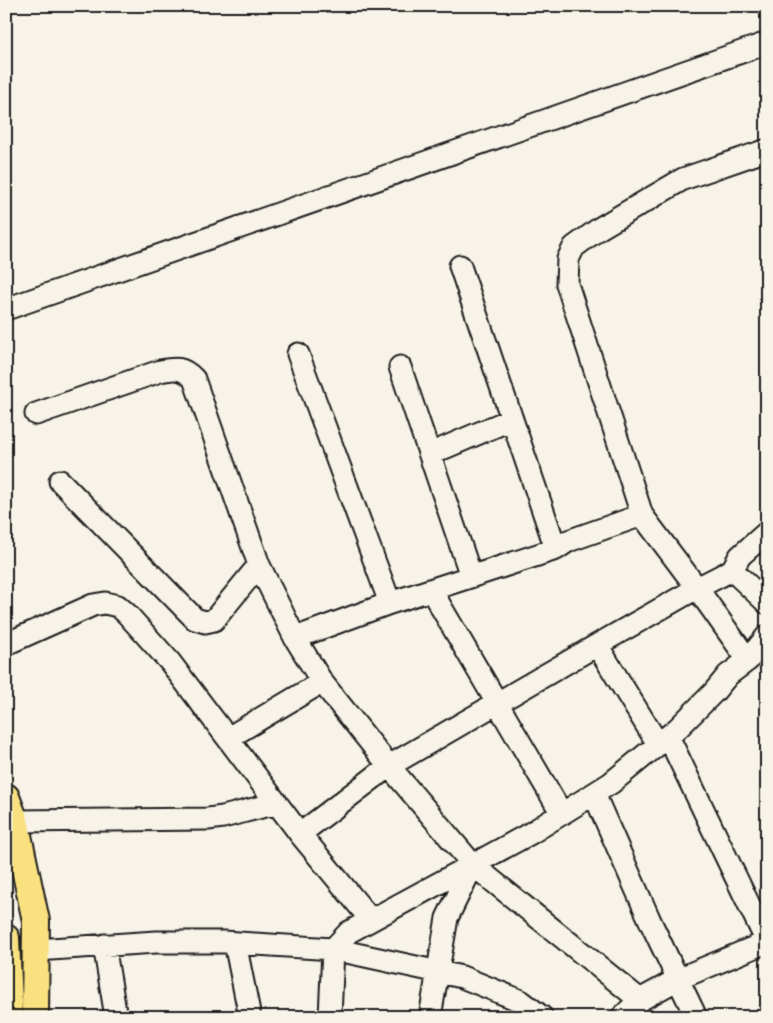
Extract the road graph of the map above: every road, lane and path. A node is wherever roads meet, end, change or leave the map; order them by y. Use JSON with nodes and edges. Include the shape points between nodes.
{"nodes":[{"id":1,"x":767,"y":42,"type":"edge"},
{"id":2,"x":767,"y":150,"type":"edge"},
{"id":3,"x":460,"y":266,"type":"dead end"},
{"id":4,"x":6,"y":309,"type":"edge"},
{"id":5,"x":298,"y":354,"type":"dead end"},
{"id":6,"x":400,"y":367,"type":"dead end"},
{"id":7,"x":36,"y":414,"type":"dead end"},
{"id":8,"x":512,"y":418,"type":"junction"},
{"id":9,"x":430,"y":454,"type":"junction"},
{"id":10,"x":60,"y":481,"type":"dead end"},
{"id":11,"x":642,"y":515,"type":"junction"},
{"id":12,"x":767,"y":532,"type":"edge"},
{"id":13,"x":556,"y":549,"type":"junction"},
{"id":14,"x":259,"y":565,"type":"junction"},
{"id":15,"x":732,"y":570,"type":"junction"},
{"id":16,"x":472,"y":576,"type":"junction"},
{"id":17,"x":697,"y":588,"type":"junction"},
{"id":18,"x":431,"y":590,"type":"junction"},
{"id":19,"x":767,"y":602,"type":"edge"},
{"id":20,"x":390,"y":603,"type":"junction"},
{"id":21,"x":767,"y":636,"type":"edge"},
{"id":22,"x":295,"y":638,"type":"junction"},
{"id":23,"x":6,"y":644,"type":"edge"},
{"id":24,"x":596,"y":645,"type":"junction"},
{"id":25,"x":748,"y":660,"type":"junction"},
{"id":26,"x":322,"y":682,"type":"junction"},
{"id":27,"x":498,"y":702,"type":"junction"},
{"id":28,"x":228,"y":738,"type":"junction"},
{"id":29,"x":663,"y":740,"type":"junction"},
{"id":30,"x":389,"y":766,"type":"junction"},
{"id":31,"x":594,"y":794,"type":"junction"},
{"id":32,"x":277,"y":803,"type":"junction"},
{"id":33,"x":11,"y":809,"type":"edge"},
{"id":34,"x":562,"y":814,"type":"junction"},
{"id":35,"x":300,"y":834,"type":"junction"},
{"id":36,"x":473,"y":865,"type":"junction"},
{"id":37,"x":371,"y":920,"type":"junction"},
{"id":38,"x":7,"y":942,"type":"edge"},
{"id":39,"x":767,"y":942,"type":"edge"},
{"id":40,"x":235,"y":943,"type":"junction"},
{"id":41,"x":104,"y":945,"type":"junction"},
{"id":42,"x":333,"y":948,"type":"junction"},
{"id":43,"x":36,"y":950,"type":"junction"},
{"id":44,"x":437,"y":971,"type":"junction"},
{"id":45,"x":678,"y":979,"type":"junction"},
{"id":46,"x":640,"y":1000,"type":"junction"},
{"id":47,"x":8,"y":1017,"type":"edge"},
{"id":48,"x":35,"y":1017,"type":"edge"},
{"id":49,"x":116,"y":1017,"type":"edge"},
{"id":50,"x":250,"y":1017,"type":"edge"},
{"id":51,"x":330,"y":1017,"type":"edge"},
{"id":52,"x":430,"y":1017,"type":"edge"},
{"id":53,"x":542,"y":1017,"type":"edge"},
{"id":54,"x":622,"y":1017,"type":"edge"},
{"id":55,"x":696,"y":1017,"type":"edge"}],
"edges":[{"from":1,"to":4,"type":"street"},
{"from":2,"to":11,"type":"street","via":[[683,179],[600,228],[574,247],[568,259],[567,284]]},
{"from":3,"to":8,"type":"street"},
{"from":5,"to":20,"type":"street"},
{"from":6,"to":9,"type":"street"},
{"from":7,"to":14,"type":"street","via":[[160,371],[187,371],[194,379]]},
{"from":8,"to":9,"type":"street"},
{"from":8,"to":13,"type":"street"},
{"from":9,"to":16,"type":"street"},
{"from":10,"to":14,"type":"street","via":[[195,619],[214,620]]},
{"from":11,"to":13,"type":"street","via":[[568,541]]},
{"from":11,"to":17,"type":"street"},
{"from":12,"to":15,"type":"street","via":[[740,556]]},
{"from":13,"to":16,"type":"street"},
{"from":14,"to":22,"type":"street"},
{"from":15,"to":17,"type":"street"},
{"from":15,"to":19,"type":"street"},
{"from":16,"to":18,"type":"street"},
{"from":17,"to":24,"type":"street"},
{"from":17,"to":25,"type":"street"},
{"from":18,"to":20,"type":"street"},
{"from":18,"to":27,"type":"street"},
{"from":20,"to":22,"type":"street"},
{"from":21,"to":25,"type":"street"},
{"from":22,"to":26,"type":"street"},
{"from":23,"to":28,"type":"street","via":[[93,605],[118,606],[170,662]]},
{"from":24,"to":27,"type":"street"},
{"from":24,"to":29,"type":"street"},
{"from":25,"to":29,"type":"street","via":[[728,675]]},
{"from":26,"to":28,"type":"street"},
{"from":26,"to":30,"type":"street"},
{"from":27,"to":30,"type":"street"},
{"from":27,"to":34,"type":"street"},
{"from":28,"to":32,"type":"street"},
{"from":29,"to":31,"type":"street"},
{"from":29,"to":39,"type":"street"},
{"from":30,"to":35,"type":"street"},
{"from":30,"to":36,"type":"street"},
{"from":31,"to":34,"type":"street"},
{"from":31,"to":45,"type":"street"},
{"from":32,"to":33,"type":"street","via":[[201,820]]},
{"from":32,"to":35,"type":"street"},
{"from":33,"to":43,"type":"main road","via":[[36,921]]},
{"from":34,"to":36,"type":"street"},
{"from":35,"to":37,"type":"street"},
{"from":36,"to":37,"type":"street"},
{"from":36,"to":44,"type":"street","via":[[447,918]]},
{"from":36,"to":46,"type":"street"},
{"from":37,"to":42,"type":"street","via":[[349,932]]},
{"from":38,"to":47,"type":"main road"},
{"from":39,"to":45,"type":"street"},
{"from":40,"to":41,"type":"street"},
{"from":40,"to":42,"type":"street"},
{"from":40,"to":50,"type":"street"},
{"from":41,"to":43,"type":"street"},
{"from":41,"to":49,"type":"street"},
{"from":42,"to":44,"type":"street"},
{"from":42,"to":51,"type":"street"},
{"from":43,"to":48,"type":"main road"},
{"from":44,"to":52,"type":"street"},
{"from":44,"to":53,"type":"street","via":[[462,977],[521,1001]]},
{"from":45,"to":46,"type":"street"},
{"from":45,"to":55,"type":"street"},
{"from":46,"to":54,"type":"street"}]}
